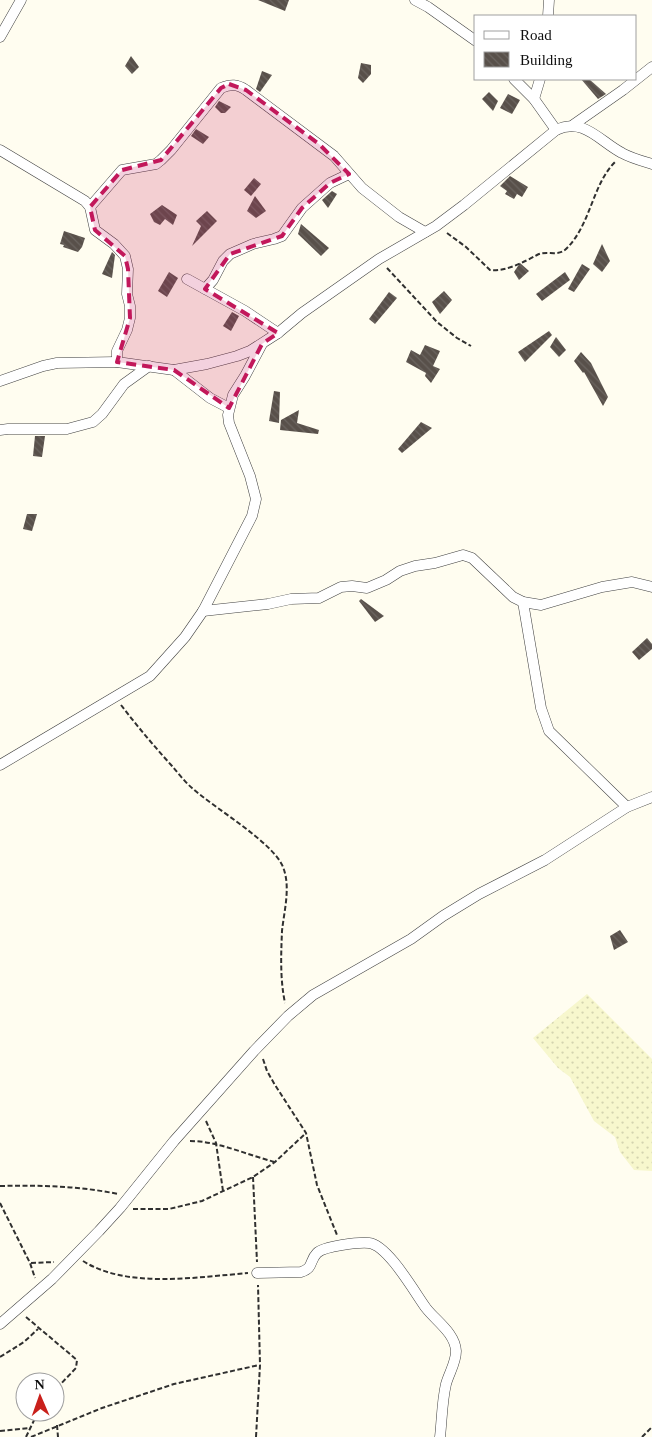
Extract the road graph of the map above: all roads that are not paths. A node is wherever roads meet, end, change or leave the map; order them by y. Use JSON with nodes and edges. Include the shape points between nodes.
{"nodes":[{"id":1,"x":21,"y":0,"type":"edge"},
{"id":2,"x":415,"y":0,"type":"edge"},
{"id":3,"x":549,"y":0,"type":"edge"},
{"id":4,"x":548,"y":15,"type":"edge"},
{"id":5,"x":0,"y":37,"type":"edge"},
{"id":6,"x":474,"y":40,"type":"edge"},
{"id":7,"x":652,"y":67,"type":"edge"},
{"id":8,"x":637,"y":79,"type":"edge"},
{"id":9,"x":515,"y":80,"type":"edge"},
{"id":10,"x":540,"y":80,"type":"edge"},
{"id":11,"x":636,"y":80,"type":"edge"},
{"id":12,"x":534,"y":100,"type":"junction"},
{"id":13,"x":573,"y":125,"type":"junction"},
{"id":14,"x":556,"y":130,"type":"junction"},
{"id":15,"x":0,"y":150,"type":"edge"},
{"id":16,"x":652,"y":164,"type":"edge"},
{"id":17,"x":349,"y":174,"type":"junction"},
{"id":18,"x":90,"y":207,"type":"junction"},
{"id":19,"x":425,"y":232,"type":"junction"},
{"id":20,"x":187,"y":279,"type":"dead end"},
{"id":21,"x":205,"y":289,"type":"junction"},
{"id":22,"x":278,"y":333,"type":"junction"},
{"id":23,"x":262,"y":344,"type":"junction"},
{"id":24,"x":116,"y":362,"type":"junction"},
{"id":25,"x":149,"y":366,"type":"junction"},
{"id":26,"x":174,"y":370,"type":"junction"},
{"id":27,"x":0,"y":381,"type":"edge"},
{"id":28,"x":230,"y":408,"type":"junction"},
{"id":29,"x":0,"y":430,"type":"edge"},
{"id":30,"x":652,"y":586,"type":"edge"},
{"id":31,"x":523,"y":602,"type":"junction"},
{"id":32,"x":203,"y":611,"type":"junction"},
{"id":33,"x":0,"y":765,"type":"edge"},
{"id":34,"x":652,"y":797,"type":"edge"},
{"id":35,"x":627,"y":808,"type":"junction"},
{"id":36,"x":257,"y":1273,"type":"road end"},
{"id":37,"x":0,"y":1324,"type":"edge"},
{"id":38,"x":440,"y":1437,"type":"edge"}],
"edges":[{"from":1,"to":5,"type":"street"},
{"from":2,"to":6,"type":"street"},
{"from":3,"to":4,"type":"street"},
{"from":7,"to":8,"type":"street"},
{"from":9,"to":12,"type":"street"},
{"from":10,"to":12,"type":"street"},
{"from":11,"to":13,"type":"street"},
{"from":12,"to":14,"type":"street"},
{"from":13,"to":14,"type":"street"},
{"from":13,"to":16,"type":"street","via":[[589,131],[623,154]]},
{"from":14,"to":19,"type":"street","via":[[464,205]]},
{"from":15,"to":18,"type":"street"},
{"from":17,"to":18,"type":"street","via":[[319,144],[246,90],[229,84],[221,88],[161,160],[156,164],[122,170]]},
{"from":17,"to":19,"type":"street","via":[[399,217]]},
{"from":17,"to":21,"type":"street","via":[[330,183],[302,208],[282,236],[230,254]]},
{"from":18,"to":24,"type":"street","via":[[95,230],[125,256],[128,269],[130,318]]},
{"from":19,"to":22,"type":"street","via":[[378,259]]},
{"from":20,"to":21,"type":"street"},
{"from":21,"to":22,"type":"street"},
{"from":22,"to":23,"type":"street"},
{"from":23,"to":26,"type":"street","via":[[237,356]]},
{"from":23,"to":28,"type":"street","via":[[233,395]]},
{"from":24,"to":25,"type":"street"},
{"from":24,"to":27,"type":"street","via":[[57,363]]},
{"from":25,"to":26,"type":"street"},
{"from":25,"to":29,"type":"street","via":[[124,384],[93,422],[67,429]]},
{"from":26,"to":28,"type":"street","via":[[210,398]]},
{"from":28,"to":32,"type":"street","via":[[229,424],[256,499],[252,516]]},
{"from":30,"to":31,"type":"street","via":[[632,582],[602,586],[541,605]]},
{"from":31,"to":32,"type":"street","via":[[472,558],[463,555],[408,569],[367,588],[347,586],[318,598]]},
{"from":31,"to":35,"type":"street","via":[[541,708],[549,731]]},
{"from":32,"to":33,"type":"street","via":[[150,676]]},
{"from":34,"to":35,"type":"street"},
{"from":35,"to":37,"type":"street","via":[[545,860],[479,894],[411,939],[313,995],[254,1050],[131,1196],[66,1266]]},
{"from":36,"to":38,"type":"street","via":[[301,1272],[307,1270],[320,1250],[342,1246],[371,1243],[383,1251],[455,1345],[455,1360],[446,1383]]}]}
